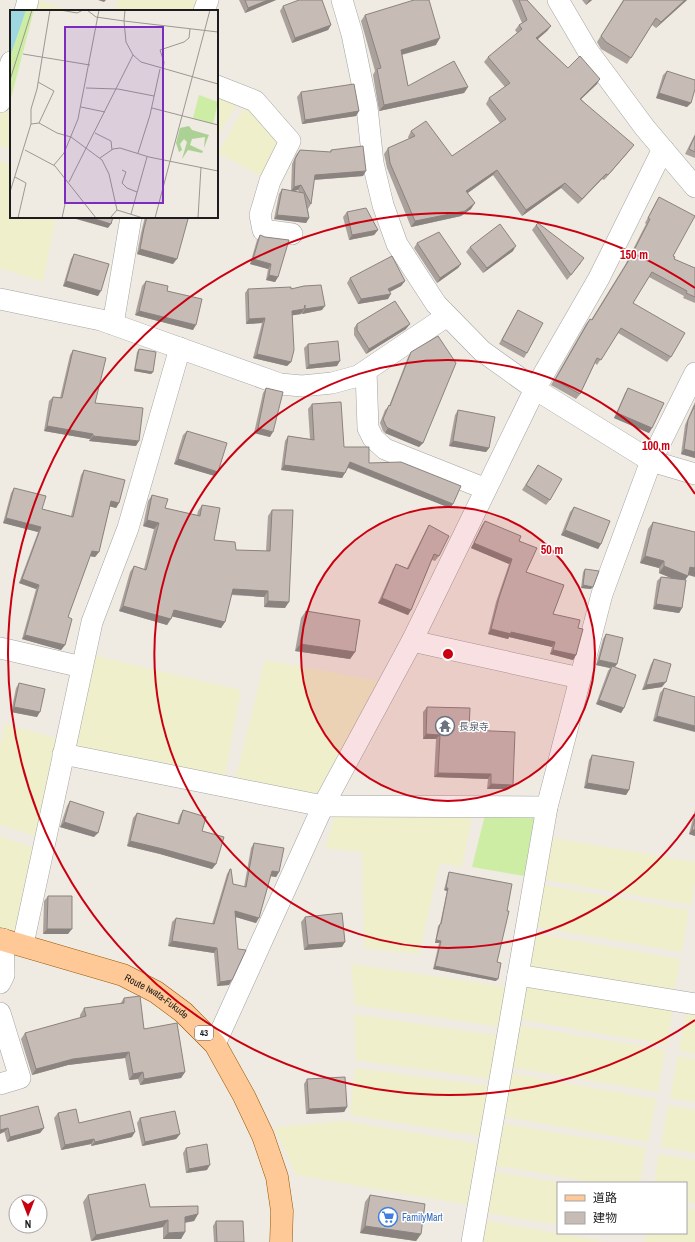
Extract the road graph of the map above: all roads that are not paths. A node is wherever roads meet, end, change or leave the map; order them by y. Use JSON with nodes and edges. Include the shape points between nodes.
{"nodes":[{"id":1,"x":28,"y":0,"type":"edge"},
{"id":2,"x":208,"y":0,"type":"edge"},
{"id":3,"x":342,"y":0,"type":"edge"},
{"id":4,"x":558,"y":0,"type":"edge"},
{"id":5,"x":25,"y":10,"type":"edge"},
{"id":6,"x":204,"y":10,"type":"edge"},
{"id":7,"x":10,"y":66,"type":"edge"},
{"id":8,"x":218,"y":86,"type":"edge"},
{"id":9,"x":0,"y":102,"type":"edge"},
{"id":10,"x":663,"y":149,"type":"junction"},
{"id":11,"x":695,"y":187,"type":"edge"},
{"id":12,"x":132,"y":218,"type":"edge"},
{"id":13,"x":292,"y":234,"type":"dead end"},
{"id":14,"x":0,"y":298,"type":"edge"},
{"id":15,"x":447,"y":316,"type":"junction"},
{"id":16,"x":113,"y":324,"type":"junction"},
{"id":17,"x":180,"y":348,"type":"junction"},
{"id":18,"x":366,"y":371,"type":"junction"},
{"id":19,"x":695,"y":373,"type":"edge"},
{"id":20,"x":535,"y":389,"type":"junction"},
{"id":21,"x":651,"y":461,"type":"junction"},
{"id":22,"x":695,"y":474,"type":"edge"},
{"id":23,"x":486,"y":488,"type":"junction"},
{"id":24,"x":412,"y":641,"type":"junction"},
{"id":25,"x":0,"y":648,"type":"edge"},
{"id":26,"x":82,"y":667,"type":"junction"},
{"id":27,"x":580,"y":678,"type":"junction"},
{"id":28,"x":63,"y":754,"type":"junction"},
{"id":29,"x":323,"y":806,"type":"junction"},
{"id":30,"x":547,"y":807,"type":"junction"},
{"id":31,"x":9,"y":941,"type":"edge"},
{"id":32,"x":518,"y":975,"type":"junction"},
{"id":33,"x":0,"y":983,"type":"edge"},
{"id":34,"x":695,"y":1004,"type":"edge"},
{"id":35,"x":0,"y":1013,"type":"edge"},
{"id":36,"x":215,"y":1044,"type":"junction"},
{"id":37,"x":0,"y":1084,"type":"edge"},
{"id":38,"x":281,"y":1242,"type":"edge"},
{"id":39,"x":472,"y":1242,"type":"edge"}],
"edges":[{"from":1,"to":5,"type":"street"},
{"from":2,"to":6,"type":"street"},
{"from":3,"to":15,"type":"street","via":[[352,34],[367,107],[372,163],[383,205],[397,244],[436,304]]},
{"from":4,"to":10,"type":"street","via":[[588,51]]},
{"from":7,"to":9,"type":"street"},
{"from":8,"to":13,"type":"street","via":[[255,101],[290,141],[270,181],[260,215],[263,230]]},
{"from":10,"to":11,"type":"street"},
{"from":10,"to":20,"type":"street","via":[[599,278]]},
{"from":12,"to":16,"type":"street"},
{"from":14,"to":16,"type":"street"},
{"from":15,"to":18,"type":"street"},
{"from":15,"to":20,"type":"street","via":[[482,351]]},
{"from":16,"to":17,"type":"street"},
{"from":17,"to":18,"type":"street","via":[[280,384],[302,386],[332,383],[358,376]]},
{"from":17,"to":26,"type":"street","via":[[128,528],[92,622]]},
{"from":18,"to":23,"type":"street","via":[[368,428],[373,438],[385,449]]},
{"from":19,"to":21,"type":"street"},
{"from":20,"to":21,"type":"street"},
{"from":20,"to":23,"type":"street"},
{"from":21,"to":22,"type":"street"},
{"from":21,"to":27,"type":"street","via":[[602,594]]},
{"from":23,"to":24,"type":"street"},
{"from":24,"to":27,"type":"street"},
{"from":24,"to":29,"type":"street"},
{"from":25,"to":26,"type":"street"},
{"from":26,"to":28,"type":"street"},
{"from":27,"to":30,"type":"street"},
{"from":28,"to":29,"type":"street"},
{"from":28,"to":31,"type":"street"},
{"from":29,"to":30,"type":"street"},
{"from":29,"to":36,"type":"street"},
{"from":30,"to":32,"type":"street"},
{"from":31,"to":33,"type":"street","via":[[4,975]]},
{"from":31,"to":36,"type":"main road","name":"Route Iwata-Fukude","number":"43","via":[[123,975],[156,992],[183,1012]]},
{"from":32,"to":34,"type":"street"},
{"from":32,"to":39,"type":"street"},
{"from":35,"to":37,"type":"street","via":[[20,1078]]},
{"from":36,"to":38,"type":"main road","name":"Route Iwata-Fukude","number":"43","via":[[263,1136],[277,1177],[282,1211]]}]}
